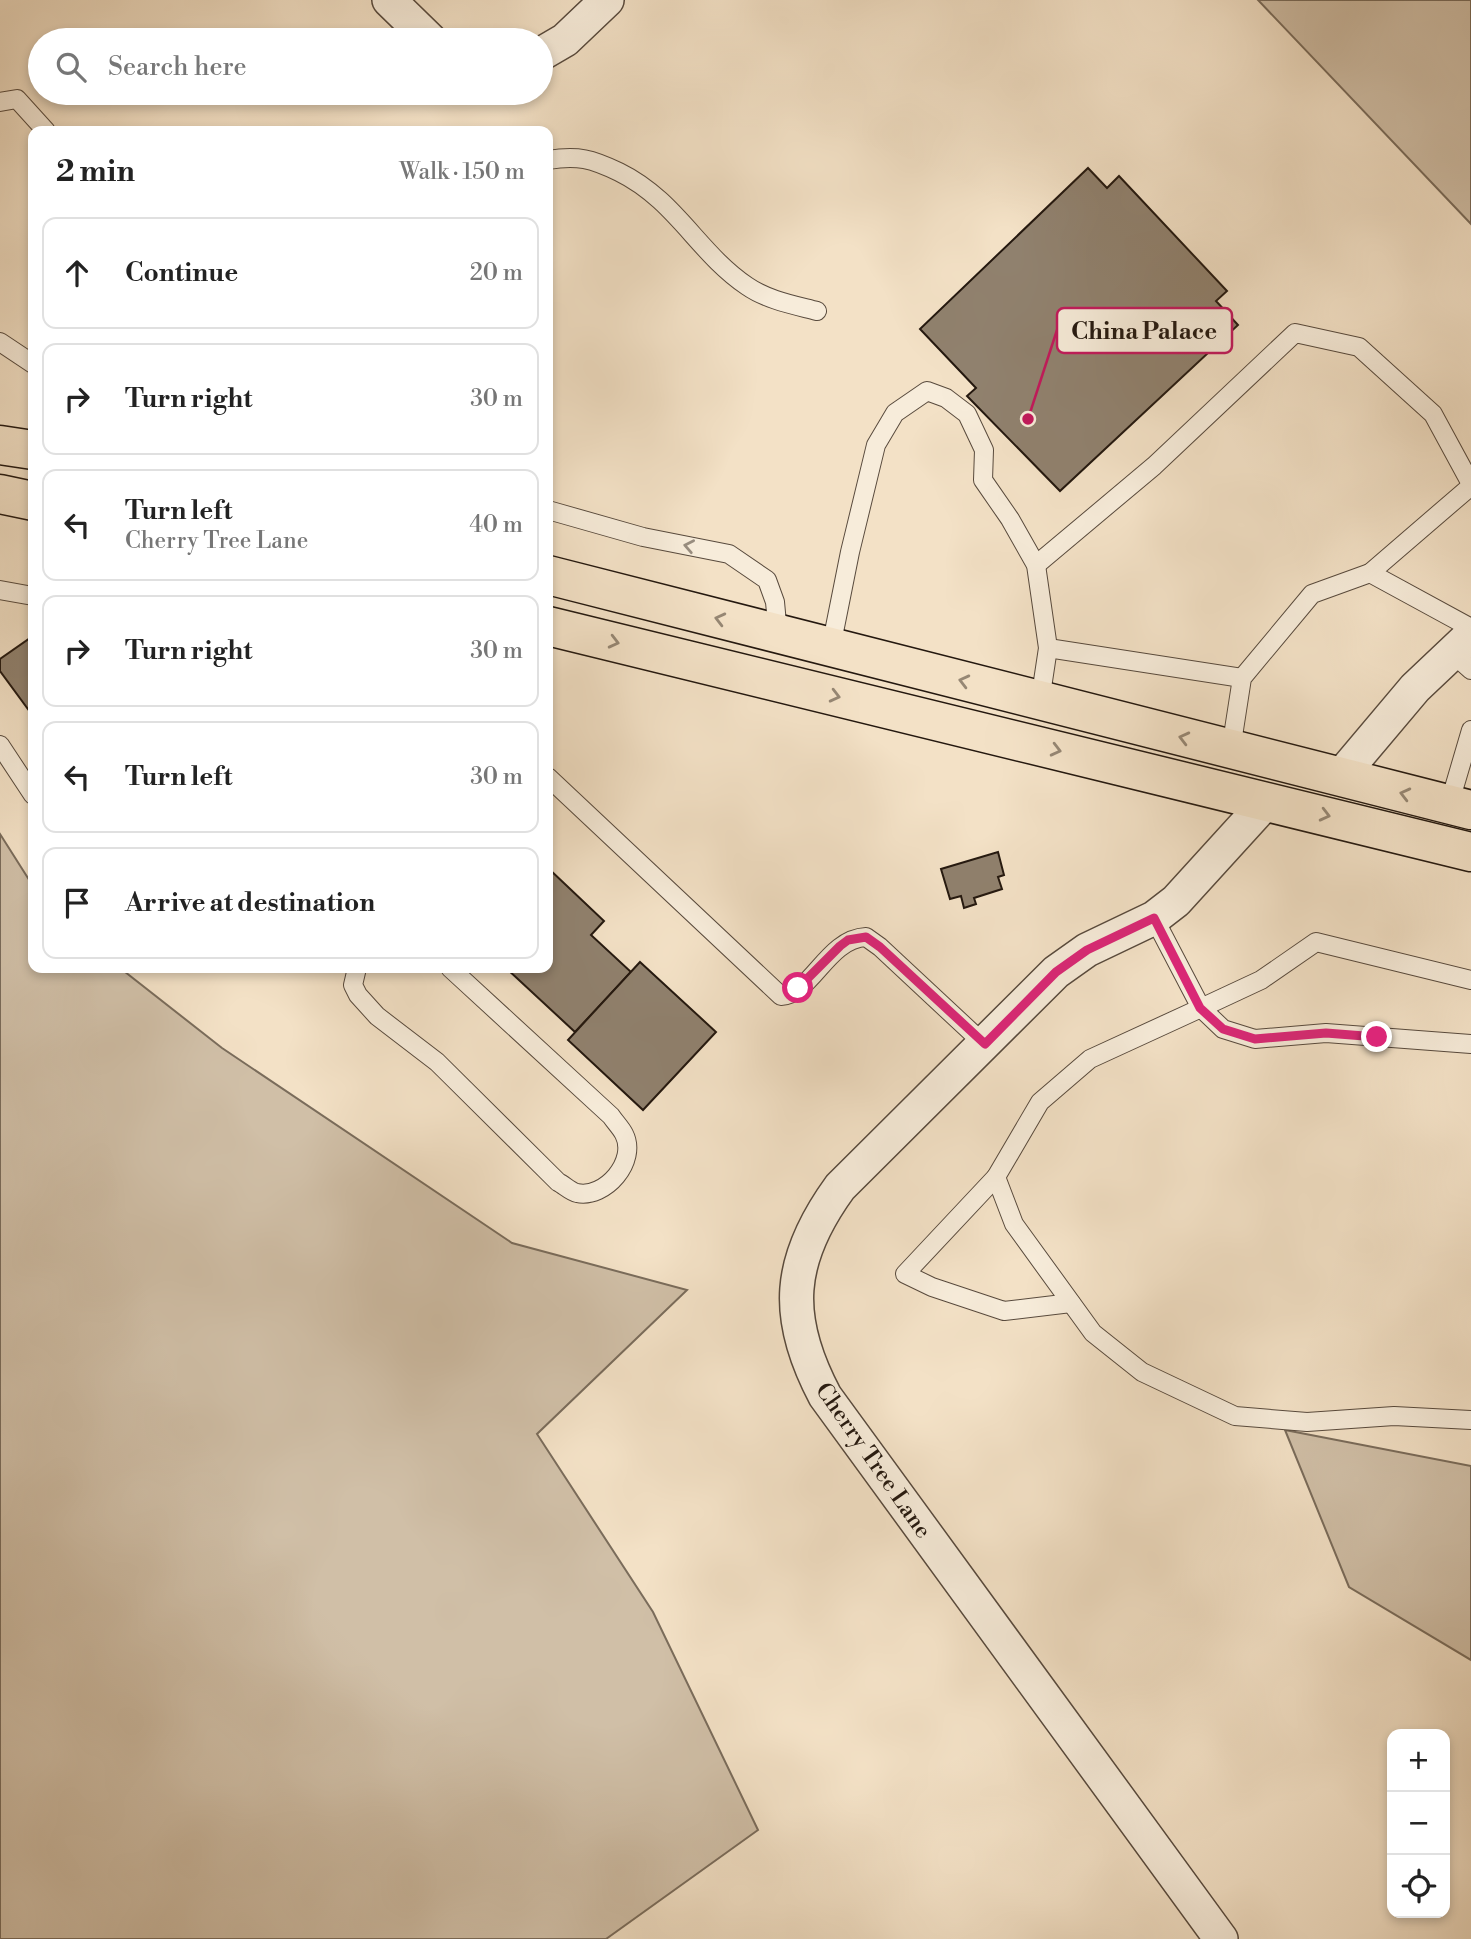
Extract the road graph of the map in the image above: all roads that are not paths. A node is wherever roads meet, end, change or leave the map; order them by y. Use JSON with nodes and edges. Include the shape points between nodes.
{"nodes":[{"id":1,"x":388,"y":0,"type":"edge"},
{"id":2,"x":607,"y":0,"type":"edge"},
{"id":3,"x":417,"y":28,"type":"edge"},
{"id":4,"x":553,"y":47,"type":"edge"},
{"id":5,"x":0,"y":102,"type":"edge"},
{"id":6,"x":41,"y":126,"type":"edge"},
{"id":7,"x":553,"y":159,"type":"edge"},
{"id":8,"x":817,"y":311,"type":"dead end"},
{"id":9,"x":0,"y":342,"type":"edge"},
{"id":10,"x":28,"y":361,"type":"edge"},
{"id":11,"x":0,"y":445,"type":"edge"},
{"id":12,"x":28,"y":449,"type":"edge"},
{"id":13,"x":1471,"y":485,"type":"edge"},
{"id":14,"x":0,"y":494,"type":"edge"},
{"id":15,"x":28,"y":500,"type":"edge"},
{"id":16,"x":553,"y":511,"type":"edge"},
{"id":17,"x":1036,"y":565,"type":"junction"},
{"id":18,"x":1370,"y":573,"type":"junction"},
{"id":19,"x":553,"y":576,"type":"edge"},
{"id":20,"x":0,"y":590,"type":"edge"},
{"id":21,"x":28,"y":595,"type":"edge"},
{"id":22,"x":553,"y":627,"type":"edge"},
{"id":23,"x":778,"y":634,"type":"junction"},
{"id":24,"x":1466,"y":646,"type":"edge"},
{"id":25,"x":831,"y":648,"type":"junction"},
{"id":26,"x":1048,"y":648,"type":"junction"},
{"id":27,"x":1241,"y":678,"type":"junction"},
{"id":28,"x":1040,"y":701,"type":"junction"},
{"id":29,"x":1471,"y":730,"type":"edge"},
{"id":30,"x":0,"y":745,"type":"edge"},
{"id":31,"x":1231,"y":749,"type":"junction"},
{"id":32,"x":1465,"y":769,"type":"edge"},
{"id":33,"x":1340,"y":778,"type":"junction"},
{"id":34,"x":553,"y":782,"type":"edge"},
{"id":35,"x":28,"y":787,"type":"edge"},
{"id":36,"x":1267,"y":801,"type":"junction"},
{"id":37,"x":1460,"y":807,"type":"edge"},
{"id":38,"x":1471,"y":852,"type":"edge"},
{"id":39,"x":1154,"y":918,"type":"junction"},
{"id":40,"x":356,"y":973,"type":"edge"},
{"id":41,"x":455,"y":973,"type":"edge"},
{"id":42,"x":1471,"y":980,"type":"edge"},
{"id":43,"x":1200,"y":1008,"type":"junction"},
{"id":44,"x":985,"y":1044,"type":"junction"},
{"id":45,"x":1471,"y":1044,"type":"edge"},
{"id":46,"x":996,"y":1177,"type":"junction"},
{"id":47,"x":1071,"y":1303,"type":"junction"},
{"id":48,"x":1471,"y":1420,"type":"edge"},
{"id":49,"x":1221,"y":1939,"type":"edge"}],
"edges":[{"from":1,"to":3,"type":"street"},
{"from":2,"to":4,"type":"street"},
{"from":5,"to":6,"type":"lane","via":[[17,99]]},
{"from":7,"to":8,"type":"lane","via":[[572,156],[596,160],[631,178],[661,199],[726,271],[779,301]]},
{"from":9,"to":10,"type":"lane"},
{"from":11,"to":12,"type":"highway"},
{"from":13,"to":17,"type":"lane","via":[[1433,414],[1359,347],[1295,333],[1154,466]]},
{"from":13,"to":18,"type":"lane"},
{"from":14,"to":15,"type":"highway"},
{"from":23,"to":16,"type":"lane","one_way":true,"via":[[767,580],[729,554],[643,537]]},
{"from":17,"to":25,"type":"lane","via":[[983,480],[984,450],[967,414],[927,391],[895,413],[876,445]]},
{"from":17,"to":26,"type":"lane"},
{"from":18,"to":24,"type":"lane"},
{"from":18,"to":27,"type":"lane","via":[[1312,594]]},
{"from":23,"to":19,"type":"highway","one_way":true},
{"from":20,"to":21,"type":"lane"},
{"from":22,"to":36,"type":"highway","one_way":true},
{"from":23,"to":25,"type":"highway"},
{"from":24,"to":33,"type":"street","via":[[1415,688]]},
{"from":28,"to":25,"type":"highway","one_way":true},
{"from":26,"to":27,"type":"lane"},
{"from":26,"to":28,"type":"lane"},
{"from":27,"to":31,"type":"lane"},
{"from":31,"to":28,"type":"highway","one_way":true},
{"from":29,"to":32,"type":"lane"},
{"from":30,"to":35,"type":"lane"},
{"from":31,"to":33,"type":"highway"},
{"from":32,"to":37,"type":"lane"},
{"from":37,"to":33,"type":"highway","one_way":true},
{"from":34,"to":44,"type":"lane","via":[[781,996],[798,988],[848,940],[866,937]]},
{"from":36,"to":38,"type":"highway","one_way":true},
{"from":36,"to":39,"type":"street","name":"Cherry Tree Lane","via":[[1176,901]]},
{"from":39,"to":43,"type":"lane"},
{"from":39,"to":44,"type":"street","name":"Cherry Tree Lane","via":[[1087,950],[1056,972]]},
{"from":40,"to":41,"type":"lane","via":[[353,985],[377,1016],[437,1062],[558,1182],[575,1193],[592,1193],[611,1181],[623,1168],[628,1150],[625,1135],[611,1116]]},
{"from":42,"to":43,"type":"lane","via":[[1316,942],[1261,980]]},
{"from":43,"to":45,"type":"lane","via":[[1223,1029],[1255,1039],[1326,1033]]},
{"from":43,"to":46,"type":"lane","via":[[1090,1059],[1040,1102]]},
{"from":44,"to":49,"type":"street","name":"Cherry Tree Lane","via":[[841,1188],[819,1216],[802,1260],[796,1295],[804,1354],[825,1396]]},
{"from":46,"to":47,"type":"lane","via":[[1014,1224]]},
{"from":46,"to":47,"type":"lane","via":[[905,1274],[1004,1311]]},
{"from":47,"to":48,"type":"lane","via":[[1093,1333],[1142,1372],[1236,1416],[1307,1422],[1394,1416]]}]}
